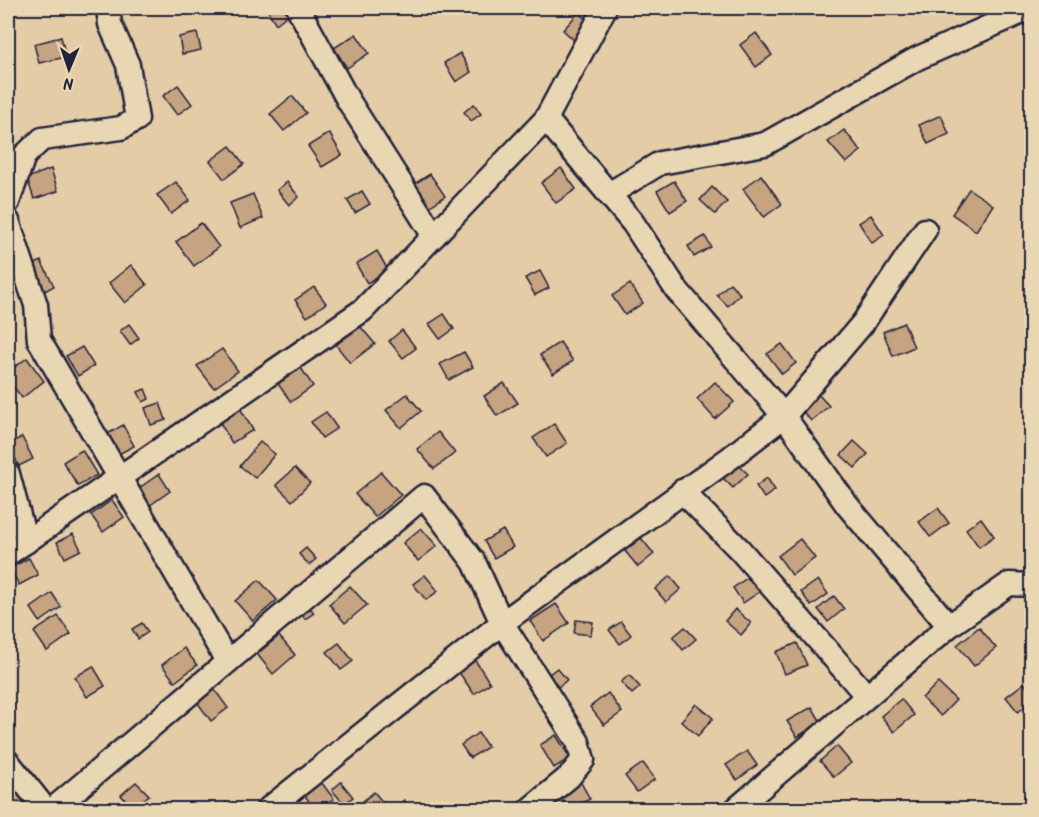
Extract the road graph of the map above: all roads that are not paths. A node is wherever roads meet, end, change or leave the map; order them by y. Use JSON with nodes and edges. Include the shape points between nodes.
{"nodes":[{"id":1,"x":108,"y":8,"type":"edge"},
{"id":2,"x":298,"y":8,"type":"edge"},
{"id":3,"x":605,"y":8,"type":"edge"},
{"id":4,"x":1031,"y":8,"type":"edge"},
{"id":5,"x":546,"y":119,"type":"junction"},
{"id":6,"x":609,"y":194,"type":"junction"},
{"id":7,"x":8,"y":202,"type":"edge"},
{"id":8,"x":8,"y":221,"type":"edge"},
{"id":9,"x":925,"y":230,"type":"dead end"},
{"id":10,"x":434,"y":236,"type":"junction"},
{"id":11,"x":784,"y":416,"type":"junction"},
{"id":12,"x":8,"y":474,"type":"edge"},
{"id":13,"x":118,"y":476,"type":"junction"},
{"id":14,"x":682,"y":491,"type":"junction"},
{"id":15,"x":26,"y":542,"type":"junction"},
{"id":16,"x":8,"y":554,"type":"edge"},
{"id":17,"x":1032,"y":585,"type":"edge"},
{"id":18,"x":502,"y":623,"type":"junction"},
{"id":19,"x":949,"y":626,"type":"junction"},
{"id":20,"x":227,"y":660,"type":"junction"},
{"id":21,"x":866,"y":695,"type":"junction"},
{"id":22,"x":8,"y":762,"type":"edge"},
{"id":23,"x":45,"y":810,"type":"edge"},
{"id":24,"x":52,"y":810,"type":"edge"},
{"id":25,"x":267,"y":810,"type":"edge"},
{"id":26,"x":529,"y":810,"type":"edge"},
{"id":27,"x":735,"y":810,"type":"edge"}],
"edges":[{"from":1,"to":7,"type":"street","via":[[110,24],[128,65],[137,119],[121,128],[42,139],[24,156]]},
{"from":2,"to":10,"type":"street","via":[[348,100]]},
{"from":3,"to":5,"type":"street"},
{"from":4,"to":6,"type":"street","via":[[918,58],[765,144],[660,163]]},
{"from":5,"to":6,"type":"street"},
{"from":5,"to":10,"type":"street"},
{"from":6,"to":11,"type":"street","via":[[676,289]]},
{"from":8,"to":13,"type":"street","via":[[36,305],[39,340]]},
{"from":9,"to":11,"type":"street","via":[[863,323]]},
{"from":10,"to":13,"type":"street","via":[[363,310]]},
{"from":11,"to":14,"type":"street"},
{"from":11,"to":19,"type":"street","via":[[847,505]]},
{"from":12,"to":15,"type":"street"},
{"from":13,"to":15,"type":"street"},
{"from":13,"to":20,"type":"street"},
{"from":14,"to":18,"type":"street"},
{"from":14,"to":21,"type":"street","via":[[740,550]]},
{"from":15,"to":16,"type":"street"},
{"from":17,"to":19,"type":"street","via":[[1009,584]]},
{"from":18,"to":20,"type":"street","via":[[474,562],[424,496]]},
{"from":18,"to":25,"type":"street"},
{"from":18,"to":26,"type":"street","via":[[578,742],[583,760]]},
{"from":19,"to":21,"type":"street"},
{"from":20,"to":24,"type":"street"},
{"from":21,"to":27,"type":"street"},
{"from":22,"to":23,"type":"street"}]}
